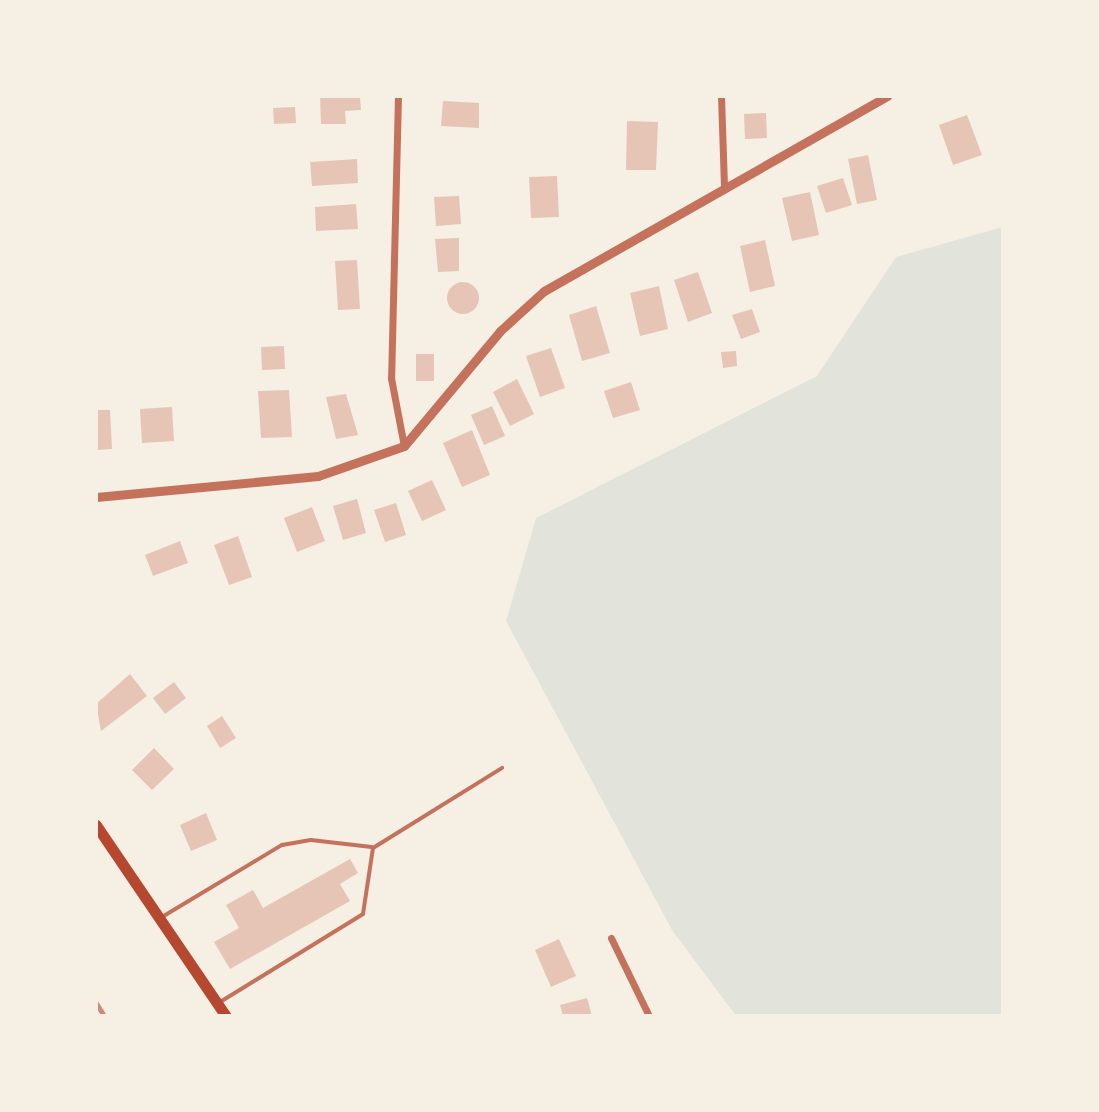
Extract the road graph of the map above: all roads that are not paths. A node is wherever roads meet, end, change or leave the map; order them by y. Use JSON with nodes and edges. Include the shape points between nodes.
{"nodes":[{"id":1,"x":398,"y":96,"type":"edge"},
{"id":2,"x":721,"y":96,"type":"edge"},
{"id":3,"x":887,"y":96,"type":"edge"},
{"id":4,"x":724,"y":186,"type":"junction"},
{"id":5,"x":404,"y":446,"type":"junction"},
{"id":6,"x":96,"y":497,"type":"edge"},
{"id":7,"x":502,"y":768,"type":"dead end"},
{"id":8,"x":96,"y":825,"type":"edge"},
{"id":9,"x":373,"y":848,"type":"junction"},
{"id":10,"x":160,"y":918,"type":"junction"},
{"id":11,"x":611,"y":938,"type":"dead end"},
{"id":12,"x":218,"y":1003,"type":"junction"},
{"id":13,"x":226,"y":1016,"type":"edge"},
{"id":14,"x":649,"y":1016,"type":"edge"}],
"edges":[{"from":1,"to":5,"type":"street","via":[[391,378]]},
{"from":2,"to":4,"type":"street"},
{"from":3,"to":4,"type":"street"},
{"from":4,"to":5,"type":"street","via":[[521,309]]},
{"from":5,"to":6,"type":"street","via":[[318,476]]},
{"from":7,"to":9,"type":"lane"},
{"from":8,"to":10,"type":"main road"},
{"from":9,"to":10,"type":"lane","via":[[311,840],[282,845]]},
{"from":9,"to":12,"type":"lane","via":[[363,914]]},
{"from":10,"to":12,"type":"main road"},
{"from":11,"to":14,"type":"street"},
{"from":12,"to":13,"type":"main road"}]}
